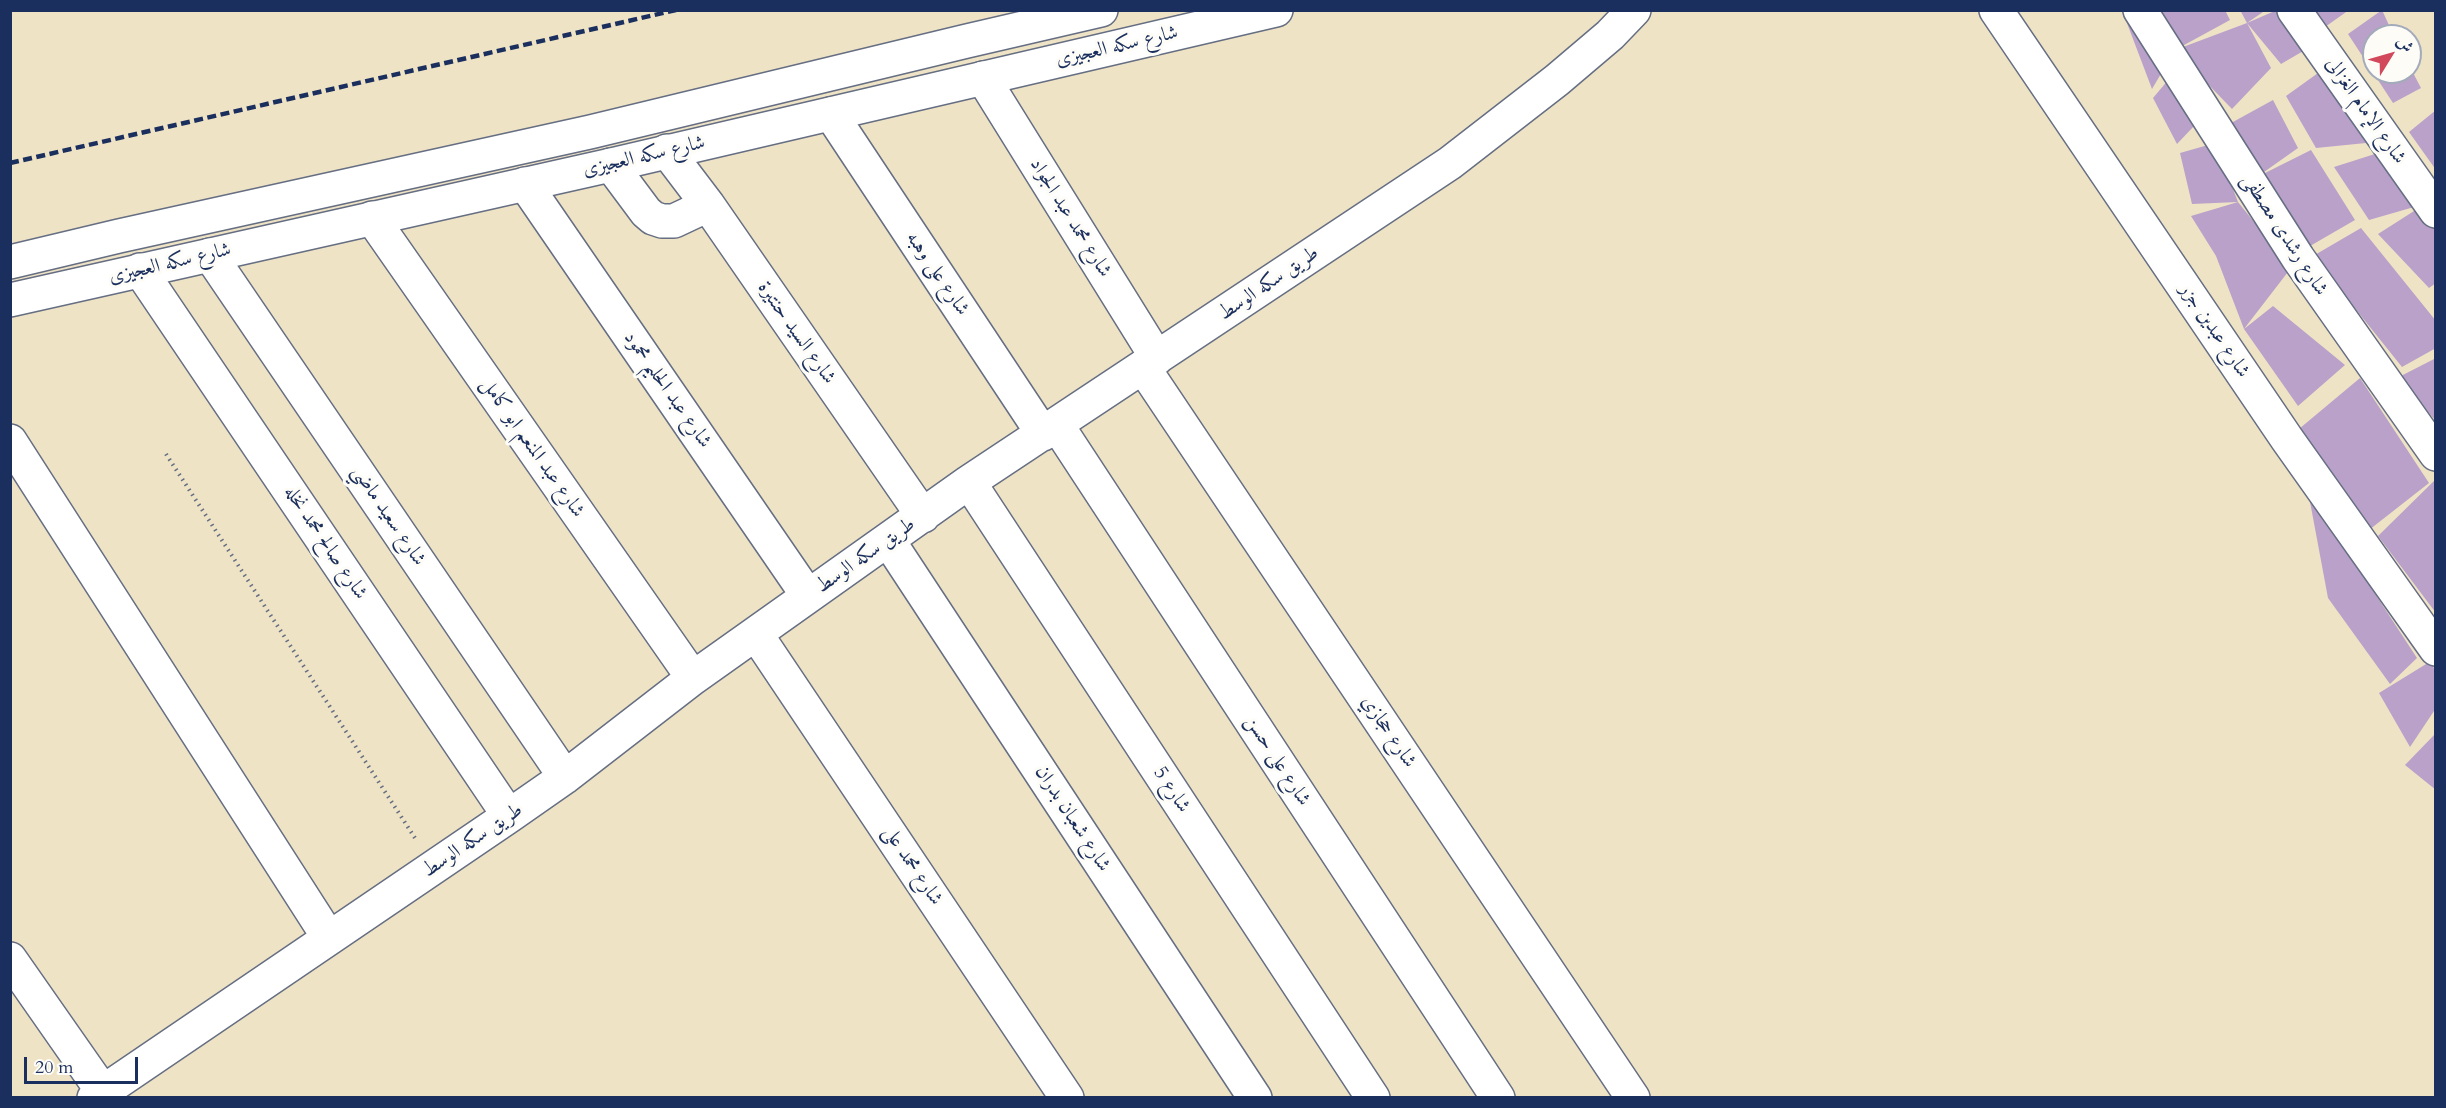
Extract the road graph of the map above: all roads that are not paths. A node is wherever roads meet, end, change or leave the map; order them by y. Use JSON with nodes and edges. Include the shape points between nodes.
{"nodes":[{"id":1,"x":1101,"y":10,"type":"edge"},
{"id":2,"x":1276,"y":10,"type":"edge"},
{"id":3,"x":1634,"y":10,"type":"edge"},
{"id":4,"x":1996,"y":10,"type":"edge"},
{"id":5,"x":2140,"y":10,"type":"edge"},
{"id":6,"x":2294,"y":10,"type":"edge"},
{"id":7,"x":983,"y":78,"type":"junction"},
{"id":8,"x":831,"y":114,"type":"junction"},
{"id":9,"x":667,"y":152,"type":"junction"},
{"id":10,"x":610,"y":165,"type":"junction"},
{"id":11,"x":525,"y":184,"type":"junction"},
{"id":12,"x":708,"y":205,"type":"junction"},
{"id":13,"x":2436,"y":210,"type":"edge"},
{"id":14,"x":372,"y":218,"type":"junction"},
{"id":15,"x":210,"y":255,"type":"junction"},
{"id":16,"x":10,"y":262,"type":"edge"},
{"id":17,"x":140,"y":270,"type":"junction"},
{"id":18,"x":10,"y":300,"type":"edge"},
{"id":19,"x":1150,"y":363,"type":"junction"},
{"id":20,"x":1050,"y":429,"type":"junction"},
{"id":21,"x":10,"y":441,"type":"edge"},
{"id":22,"x":2436,"y":454,"type":"edge"},
{"id":23,"x":969,"y":482,"type":"junction"},
{"id":24,"x":923,"y":516,"type":"junction"},
{"id":25,"x":888,"y":540,"type":"junction"},
{"id":26,"x":808,"y":596,"type":"junction"},
{"id":27,"x":756,"y":633,"type":"junction"},
{"id":28,"x":2436,"y":650,"type":"edge"},
{"id":29,"x":693,"y":678,"type":"junction"},
{"id":30,"x":565,"y":777,"type":"junction"},
{"id":31,"x":509,"y":816,"type":"junction"},
{"id":32,"x":329,"y":938,"type":"junction"},
{"id":33,"x":10,"y":959,"type":"edge"},
{"id":34,"x":99,"y":1095,"type":"edge"},
{"id":35,"x":1067,"y":1098,"type":"edge"},
{"id":36,"x":1255,"y":1098,"type":"edge"},
{"id":37,"x":1373,"y":1098,"type":"edge"},
{"id":38,"x":1498,"y":1098,"type":"edge"},
{"id":39,"x":1633,"y":1098,"type":"edge"}],
"edges":[{"from":1,"to":16,"type":"street","name":"شارع سكه العجيزى","via":[[590,132]]},
{"from":2,"to":7,"type":"street","name":"شارع سكه العجيزى"},
{"from":3,"to":19,"type":"street","name":"طريق سكه الوسط","via":[[1557,80],[1450,163]]},
{"from":4,"to":28,"type":"street","name":"شارع عبدين جزر","via":[[2287,439]]},
{"from":5,"to":22,"type":"street","name":"شارع رشدى مصطفى","via":[[2298,258]]},
{"from":6,"to":13,"type":"street","name":"شارع الإمام الغزالى"},
{"from":7,"to":8,"type":"street","name":"شارع سكه العجيزى"},
{"from":7,"to":19,"type":"street","name":"شارع محمد عبد الجواد"},
{"from":8,"to":9,"type":"street","name":"شارع سكه العجيزى"},
{"from":8,"to":20,"type":"street","name":"شارع على وهبه"},
{"from":9,"to":10,"type":"street","name":"شارع سكه العجيزى"},
{"from":9,"to":12,"type":"street","name":"شارع السيد حنتيرة"},
{"from":10,"to":11,"type":"street","name":"شارع سكه العجيزى"},
{"from":10,"to":12,"type":"street","via":[[653,218],[674,221]]},
{"from":11,"to":14,"type":"street","name":"شارع سكه العجيزى"},
{"from":11,"to":26,"type":"street","name":"شارع عبد الحليم محمود"},
{"from":12,"to":24,"type":"street","name":"شارع السيد حنتيرة"},
{"from":14,"to":15,"type":"street","name":"شارع سكه العجيزى"},
{"from":14,"to":29,"type":"street","name":"شارع عبد المنعم ابو كامل"},
{"from":15,"to":17,"type":"street","name":"شارع سكه العجيزى"},
{"from":15,"to":30,"type":"street","name":"شارع سعيد ماضي"},
{"from":17,"to":18,"type":"street","name":"شارع سكه العجيزى"},
{"from":17,"to":31,"type":"street","name":"شارع صالح محمد نخله"},
{"from":19,"to":20,"type":"street","name":"طريق سكه الوسط"},
{"from":19,"to":39,"type":"street","name":"شارع حجازي"},
{"from":20,"to":23,"type":"street","name":"طريق سكه الوسط"},
{"from":20,"to":38,"type":"street","name":"شارع على حسن"},
{"from":21,"to":32,"type":"street"},
{"from":23,"to":24,"type":"street","name":"طريق سكه الوسط"},
{"from":23,"to":37,"type":"street","name":"شارع 5"},
{"from":24,"to":25,"type":"street","name":"طريق سكه الوسط"},
{"from":25,"to":26,"type":"street","name":"طريق سكه الوسط"},
{"from":25,"to":36,"type":"street","name":"شارع شعبان بدران"},
{"from":26,"to":27,"type":"street","name":"طريق سكه الوسط"},
{"from":27,"to":29,"type":"street","name":"طريق سكه الوسط"},
{"from":27,"to":35,"type":"street","name":"شارع محمد على"},
{"from":29,"to":30,"type":"street","name":"طريق سكه الوسط"},
{"from":30,"to":31,"type":"street","name":"طريق سكه الوسط"},
{"from":31,"to":32,"type":"street","name":"طريق سكه الوسط"},
{"from":32,"to":34,"type":"street","name":"طريق سكه الوسط"},
{"from":33,"to":34,"type":"street"}]}
